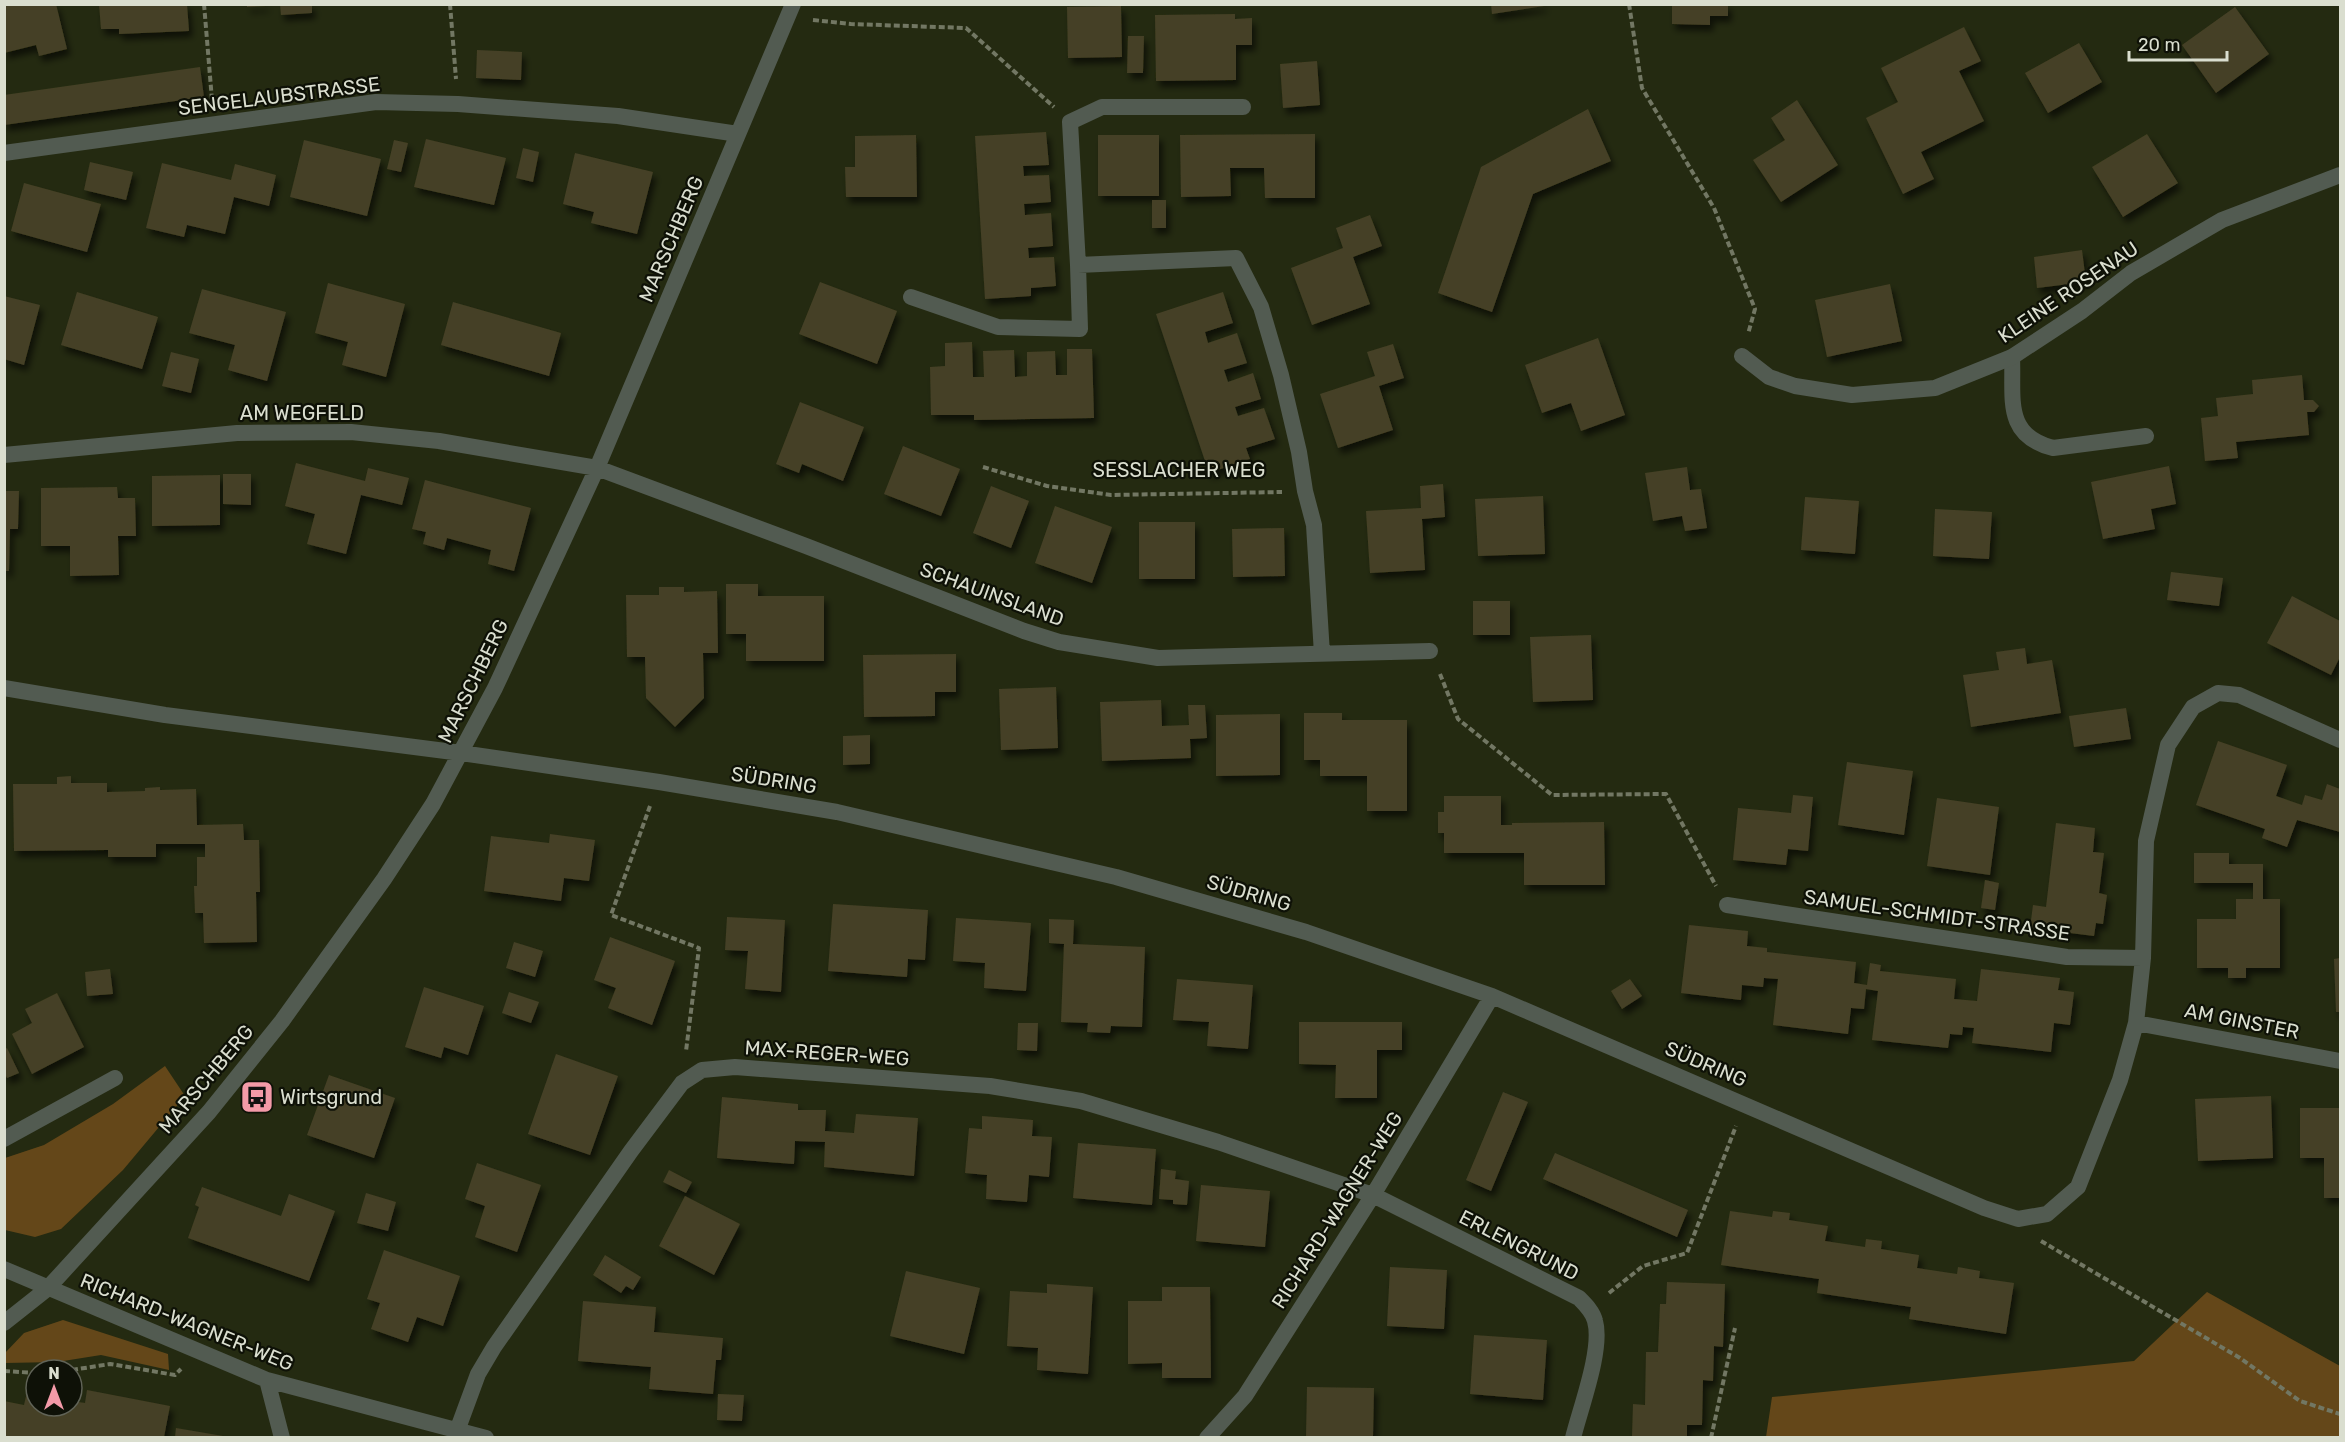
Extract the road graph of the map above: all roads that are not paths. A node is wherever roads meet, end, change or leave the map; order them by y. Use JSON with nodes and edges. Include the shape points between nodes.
{"nodes":[{"id":1,"x":790,"y":11,"type":"edge"},
{"id":2,"x":1243,"y":107,"type":"dead end"},
{"id":3,"x":738,"y":134,"type":"junction"},
{"id":4,"x":4,"y":153,"type":"edge"},
{"id":5,"x":2340,"y":175,"type":"edge"},
{"id":6,"x":1078,"y":265,"type":"junction"},
{"id":7,"x":911,"y":297,"type":"dead end"},
{"id":8,"x":1742,"y":356,"type":"road end"},
{"id":9,"x":2012,"y":357,"type":"junction"},
{"id":10,"x":2146,"y":436,"type":"dead end"},
{"id":11,"x":4,"y":455,"type":"edge"},
{"id":12,"x":597,"y":468,"type":"junction"},
{"id":13,"x":1430,"y":651,"type":"road end"},
{"id":14,"x":1322,"y":654,"type":"junction"},
{"id":15,"x":4,"y":688,"type":"edge"},
{"id":16,"x":2340,"y":740,"type":"edge"},
{"id":17,"x":461,"y":753,"type":"junction"},
{"id":18,"x":1727,"y":905,"type":"road end"},
{"id":19,"x":2143,"y":958,"type":"junction"},
{"id":20,"x":1492,"y":996,"type":"junction"},
{"id":21,"x":2136,"y":1023,"type":"junction"},
{"id":22,"x":2340,"y":1061,"type":"edge"},
{"id":23,"x":115,"y":1078,"type":"dead end"},
{"id":24,"x":4,"y":1139,"type":"edge"},
{"id":25,"x":1373,"y":1195,"type":"junction"},
{"id":26,"x":4,"y":1269,"type":"edge"},
{"id":27,"x":47,"y":1289,"type":"junction"},
{"id":28,"x":4,"y":1323,"type":"edge"},
{"id":29,"x":267,"y":1380,"type":"junction"},
{"id":30,"x":457,"y":1431,"type":"junction"},
{"id":31,"x":282,"y":1437,"type":"edge"},
{"id":32,"x":486,"y":1437,"type":"edge"},
{"id":33,"x":1207,"y":1437,"type":"edge"},
{"id":34,"x":1573,"y":1437,"type":"edge"}],
"edges":[{"from":1,"to":3,"type":"street","name":"MARSCHBERG"},
{"from":2,"to":6,"type":"street","via":[[1102,107],[1070,122]]},
{"from":3,"to":4,"type":"street","name":"SENGELAUBSTRASSE","via":[[618,116],[376,102]]},
{"from":3,"to":12,"type":"street","name":"MARSCHBERG"},
{"from":5,"to":9,"type":"street","name":"KLEINE ROSENAU","via":[[2222,219],[2132,273]]},
{"from":6,"to":7,"type":"street","via":[[1080,328],[998,327]]},
{"from":6,"to":14,"type":"street","via":[[1236,258],[1261,307],[1299,452],[1314,525]]},
{"from":8,"to":9,"type":"street","name":"KLEINE ROSENAU","via":[[1769,376],[1795,386],[1852,395],[1935,388]]},
{"from":9,"to":10,"type":"street","via":[[2014,415],[2028,439],[2053,448]]},
{"from":11,"to":12,"type":"street","name":"AM WEGFELD","via":[[237,433],[351,432],[439,441]]},
{"from":12,"to":14,"type":"street","name":"SCHAUINSLAND","via":[[1059,642],[1158,658]]},
{"from":12,"to":17,"type":"street","name":"MARSCHBERG"},
{"from":13,"to":14,"type":"street","name":"SCHAUINSLAND"},
{"from":15,"to":17,"type":"street","via":[[165,715]]},
{"from":16,"to":19,"type":"street","via":[[2239,695],[2218,693],[2193,707],[2168,745],[2146,841]]},
{"from":17,"to":20,"type":"street","name":"SÜDRING","via":[[837,812],[1116,877],[1306,932]]},
{"from":17,"to":27,"type":"street","name":"MARSCHBERG","via":[[384,879],[282,1021],[209,1112]]},
{"from":18,"to":19,"type":"street","name":"SAMUEL-SCHMIDT-STRASSE","via":[[2067,957]]},
{"from":19,"to":21,"type":"street"},
{"from":20,"to":21,"type":"street","name":"SÜDRING","via":[[1984,1208],[2018,1219],[2047,1214],[2078,1188],[2120,1080]]},
{"from":20,"to":25,"type":"street","name":"RICHARD-WAGNER-WEG"},
{"from":21,"to":22,"type":"street","name":"AM GINSTER"},
{"from":23,"to":24,"type":"street"},
{"from":25,"to":30,"type":"street","name":"MAX-REGER-WEG","via":[[1081,1101],[990,1086],[735,1067],[702,1070],[682,1083],[494,1347],[478,1374]]},
{"from":25,"to":33,"type":"street","name":"RICHARD-WAGNER-WEG","via":[[1245,1396]]},
{"from":25,"to":34,"type":"street","name":"ERLENGRUND","via":[[1579,1298],[1589,1309],[1595,1321],[1596,1353]]},
{"from":26,"to":27,"type":"street","name":"RICHARD-WAGNER-WEG"},
{"from":27,"to":28,"type":"street","name":"MARSCHBERG"},
{"from":27,"to":29,"type":"street","name":"RICHARD-WAGNER-WEG"},
{"from":29,"to":30,"type":"street","name":"RICHARD-WAGNER-WEG"},
{"from":29,"to":31,"type":"street"},
{"from":30,"to":32,"type":"street","name":"RICHARD-WAGNER-WEG"}]}
